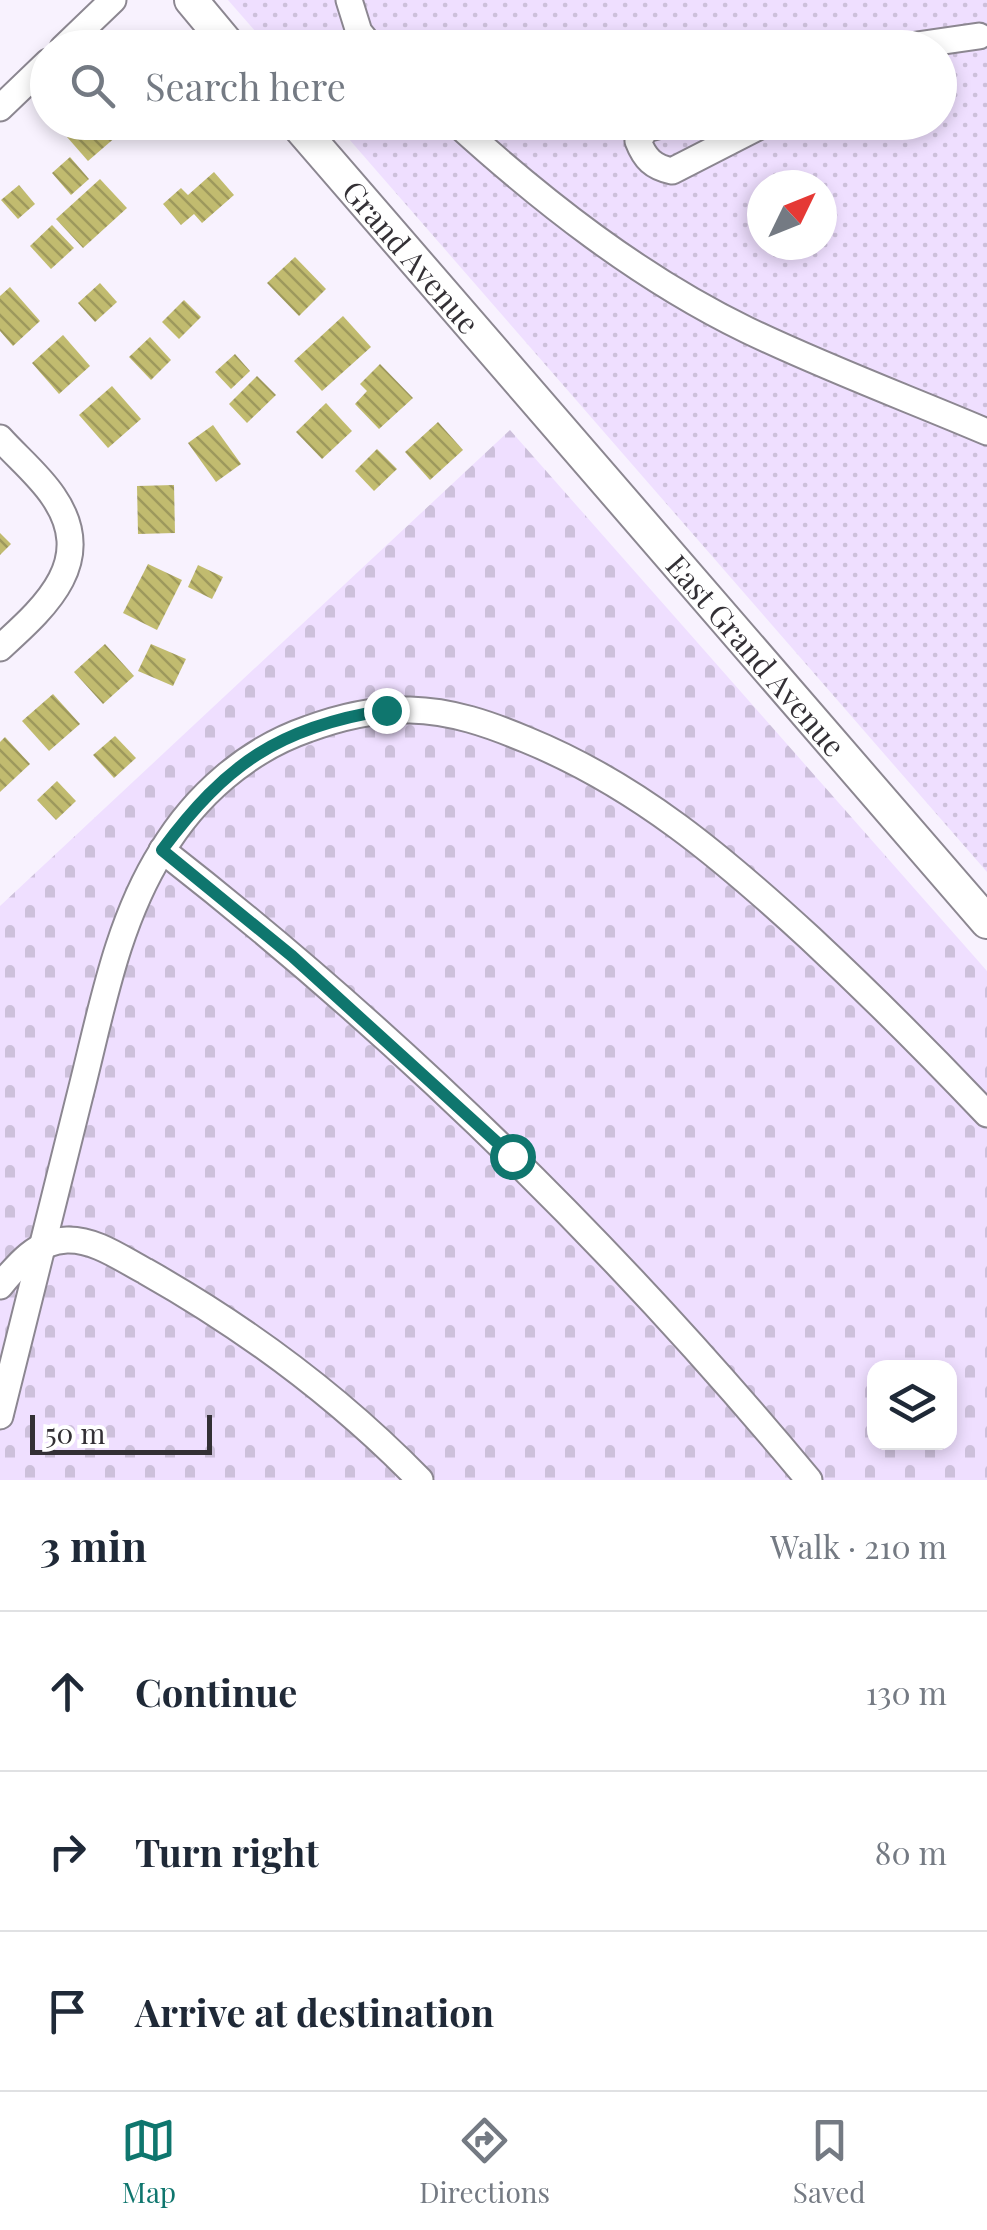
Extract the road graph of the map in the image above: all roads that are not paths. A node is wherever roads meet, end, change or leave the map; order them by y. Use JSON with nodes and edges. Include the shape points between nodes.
{"nodes":[{"id":1,"x":113,"y":0,"type":"edge"},
{"id":2,"x":190,"y":0,"type":"edge"},
{"id":3,"x":348,"y":5,"type":"edge"},
{"id":4,"x":82,"y":30,"type":"edge"},
{"id":5,"x":216,"y":30,"type":"edge"},
{"id":6,"x":358,"y":30,"type":"edge"},
{"id":7,"x":978,"y":36,"type":"dead end"},
{"id":8,"x":957,"y":39,"type":"edge"},
{"id":9,"x":30,"y":79,"type":"edge"},
{"id":10,"x":0,"y":108,"type":"edge"},
{"id":11,"x":310,"y":140,"type":"edge"},
{"id":12,"x":476,"y":140,"type":"edge"},
{"id":13,"x":639,"y":140,"type":"edge"},
{"id":14,"x":733,"y":140,"type":"edge"},
{"id":15,"x":524,"y":390,"type":"joint"},
{"id":16,"x":987,"y":432,"type":"edge"},
{"id":17,"x":0,"y":438,"type":"edge"},
{"id":18,"x":0,"y":648,"type":"edge"},
{"id":19,"x":162,"y":850,"type":"junction"},
{"id":20,"x":987,"y":922,"type":"edge"},
{"id":21,"x":987,"y":1114,"type":"edge"},
{"id":22,"x":43,"y":1245,"type":"junction"},
{"id":23,"x":0,"y":1286,"type":"edge"},
{"id":24,"x":0,"y":1416,"type":"edge"},
{"id":25,"x":420,"y":1480,"type":"edge"},
{"id":26,"x":809,"y":1480,"type":"edge"}],
"edges":[{"from":1,"to":4,"type":"street"},
{"from":2,"to":5,"type":"main road"},
{"from":3,"to":6,"type":"street"},
{"from":7,"to":8,"type":"street"},
{"from":9,"to":10,"type":"street"},
{"from":11,"to":15,"type":"main road","name":"Grand Avenue"},
{"from":12,"to":16,"type":"street","via":[[566,216],[691,299]]},
{"from":13,"to":14,"type":"street","via":[[654,167],[672,172]]},
{"from":15,"to":20,"type":"main road","name":"East Grand Avenue"},
{"from":17,"to":18,"type":"street","via":[[54,497],[68,530],[59,590]]},
{"from":19,"to":21,"type":"street","via":[[215,785],[293,734],[386,710],[474,719],[583,765],[690,832],[852,977]]},
{"from":19,"to":22,"type":"street","via":[[112,968]]},
{"from":19,"to":26,"type":"street","via":[[318,979],[512,1156],[655,1303]]},
{"from":22,"to":23,"type":"street"},
{"from":22,"to":24,"type":"street"},
{"from":22,"to":25,"type":"street","via":[[86,1242],[180,1291],[337,1400]]}]}
